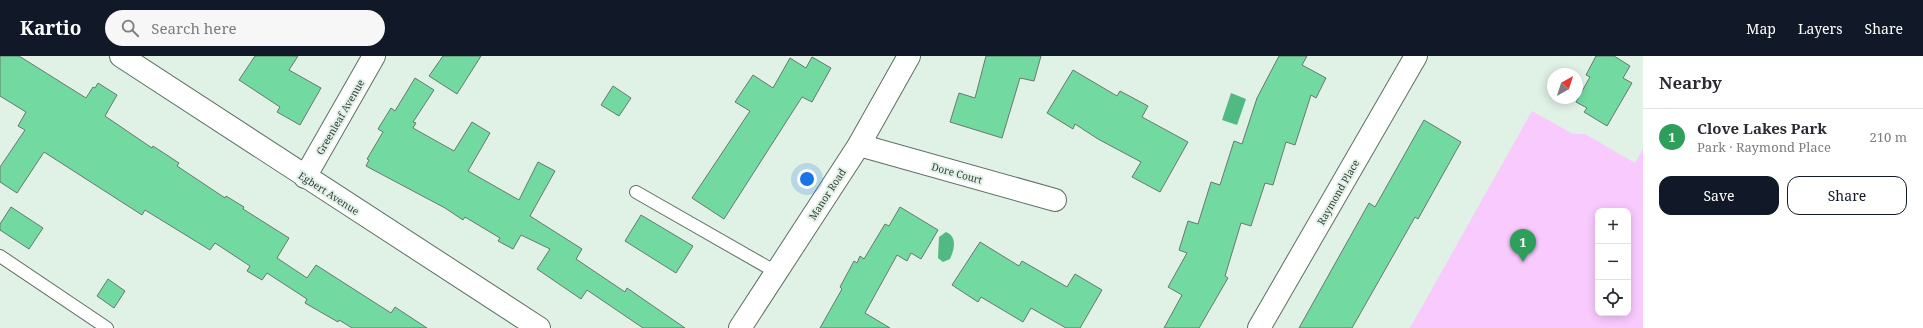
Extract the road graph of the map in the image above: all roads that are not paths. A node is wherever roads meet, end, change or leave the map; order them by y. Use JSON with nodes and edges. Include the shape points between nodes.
{"nodes":[{"id":1,"x":121,"y":56,"type":"edge"},
{"id":2,"x":374,"y":56,"type":"edge"},
{"id":3,"x":909,"y":56,"type":"edge"},
{"id":4,"x":1416,"y":56,"type":"edge"},
{"id":5,"x":859,"y":145,"type":"junction"},
{"id":6,"x":305,"y":177,"type":"junction"},
{"id":7,"x":636,"y":192,"type":"dead end"},
{"id":8,"x":1055,"y":200,"type":"dead end"},
{"id":9,"x":0,"y":256,"type":"edge"},
{"id":10,"x":776,"y":272,"type":"junction"},
{"id":11,"x":107,"y":328,"type":"edge"},
{"id":12,"x":539,"y":328,"type":"edge"},
{"id":13,"x":740,"y":328,"type":"edge"},
{"id":14,"x":1259,"y":328,"type":"edge"}],
"edges":[{"from":1,"to":6,"type":"street","name":"Egbert Avenue"},
{"from":2,"to":6,"type":"street","name":"Greenleaf Avenue"},
{"from":3,"to":5,"type":"street","name":"Manor Road"},
{"from":4,"to":14,"type":"street","name":"Raymond Place"},
{"from":5,"to":8,"type":"street","name":"Dore Court"},
{"from":5,"to":10,"type":"street","name":"Manor Road"},
{"from":6,"to":12,"type":"street","name":"Egbert Avenue"},
{"from":7,"to":10,"type":"lane"},
{"from":9,"to":11,"type":"lane"},
{"from":10,"to":13,"type":"street","name":"Manor Road"}]}
